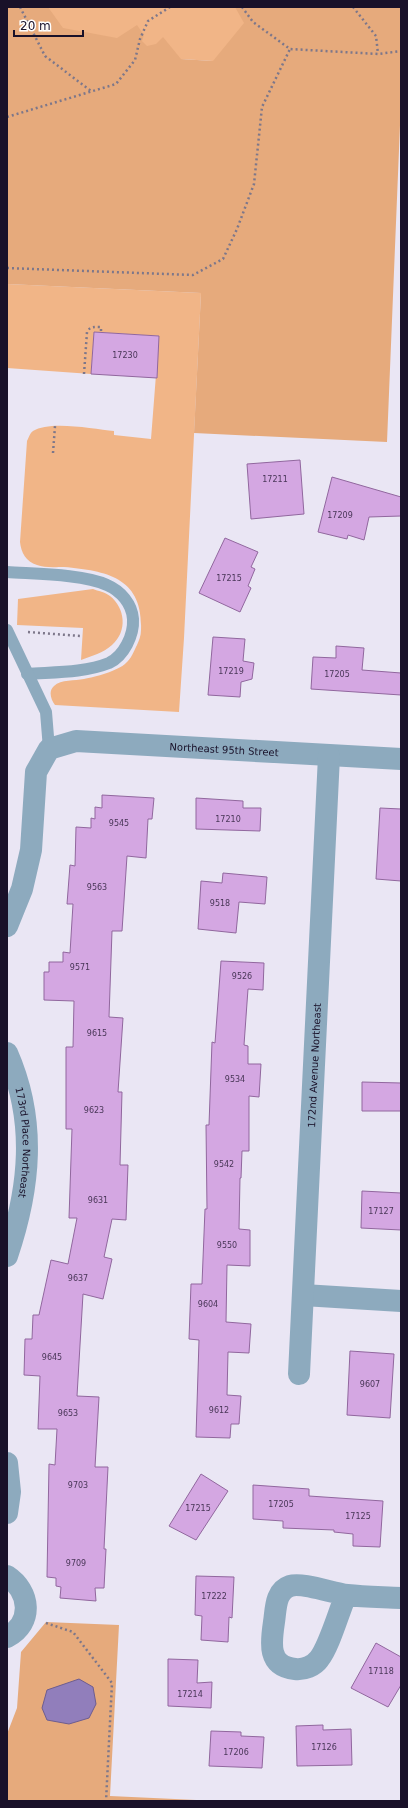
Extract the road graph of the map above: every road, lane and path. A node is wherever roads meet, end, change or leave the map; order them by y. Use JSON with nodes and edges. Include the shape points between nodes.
{"nodes":[{"id":1,"x":20,"y":7,"type":"edge"},
{"id":2,"x":170,"y":7,"type":"edge"},
{"id":3,"x":242,"y":7,"type":"edge"},
{"id":4,"x":353,"y":7,"type":"edge"},
{"id":5,"x":290,"y":49,"type":"junction"},
{"id":6,"x":401,"y":51,"type":"edge"},
{"id":7,"x":378,"y":54,"type":"junction"},
{"id":8,"x":92,"y":91,"type":"junction"},
{"id":9,"x":7,"y":118,"type":"edge"},
{"id":10,"x":7,"y":268,"type":"edge"},
{"id":11,"x":101,"y":332,"type":"dead end"},
{"id":12,"x":84,"y":374,"type":"dead end"},
{"id":13,"x":55,"y":426,"type":"dead end"},
{"id":14,"x":53,"y":453,"type":"dead end"},
{"id":15,"x":7,"y":572,"type":"edge"},
{"id":16,"x":7,"y":630,"type":"edge"},
{"id":17,"x":21,"y":632,"type":"dead end"},
{"id":18,"x":81,"y":636,"type":"dead end"},
{"id":19,"x":27,"y":674,"type":"junction"},
{"id":20,"x":49,"y":749,"type":"junction"},
{"id":21,"x":329,"y":756,"type":"junction"},
{"id":22,"x":401,"y":759,"type":"edge"},
{"id":23,"x":7,"y":926,"type":"edge"},
{"id":24,"x":7,"y":1053,"type":"edge"},
{"id":25,"x":7,"y":1256,"type":"edge"},
{"id":26,"x":303,"y":1295,"type":"junction"},
{"id":27,"x":401,"y":1301,"type":"edge"},
{"id":28,"x":299,"y":1374,"type":"dead end"},
{"id":29,"x":7,"y":1464,"type":"edge"},
{"id":30,"x":7,"y":1513,"type":"edge"},
{"id":31,"x":7,"y":1576,"type":"edge"},
{"id":32,"x":346,"y":1594,"type":"dead end"},
{"id":33,"x":401,"y":1598,"type":"edge"},
{"id":34,"x":25,"y":1616,"type":"junction"},
{"id":35,"x":7,"y":1637,"type":"edge"},
{"id":36,"x":106,"y":1801,"type":"edge"}],
"edges":[{"from":1,"to":8,"type":"path","via":[[45,56]]},
{"from":2,"to":8,"type":"path","via":[[148,21],[135,60],[116,84]]},
{"from":3,"to":5,"type":"path","via":[[253,22]]},
{"from":4,"to":7,"type":"path","via":[[376,36]]},
{"from":5,"to":7,"type":"path"},
{"from":5,"to":10,"type":"path","via":[[262,107],[254,184],[223,259],[193,275]]},
{"from":6,"to":7,"type":"path"},
{"from":8,"to":9,"type":"path"},
{"from":11,"to":12,"type":"path","via":[[101,327],[94,327],[87,332]]},
{"from":13,"to":14,"type":"path"},
{"from":15,"to":19,"type":"lane","via":[[87,578],[118,592],[126,599],[132,610],[133,623],[128,641],[123,652],[110,662],[84,669]]},
{"from":16,"to":19,"type":"lane"},
{"from":17,"to":18,"type":"path"},
{"from":19,"to":20,"type":"lane","via":[[46,712]]},
{"from":20,"to":21,"type":"street","name":"Northeast 95th Street","via":[[76,741]]},
{"from":20,"to":23,"type":"street","via":[[36,772],[31,850],[22,888]]},
{"from":21,"to":22,"type":"street","name":"Northeast 95th Street"},
{"from":21,"to":26,"type":"street","name":"172nd Avenue Northeast"},
{"from":24,"to":25,"type":"street","name":"173rd Place Northeast","via":[[15,1071],[23,1104],[27,1138],[27,1171],[23,1198]]},
{"from":26,"to":27,"type":"street"},
{"from":26,"to":28,"type":"street","name":"172nd Avenue Northeast"},
{"from":29,"to":30,"type":"street","via":[[10,1492]]},
{"from":31,"to":34,"type":"street","via":[[22,1590],[26,1600]]},
{"from":32,"to":33,"type":"street"},
{"from":34,"to":35,"type":"street","via":[[17,1630]]},
{"from":34,"to":36,"type":"path","via":[[73,1632],[112,1683]]}]}
